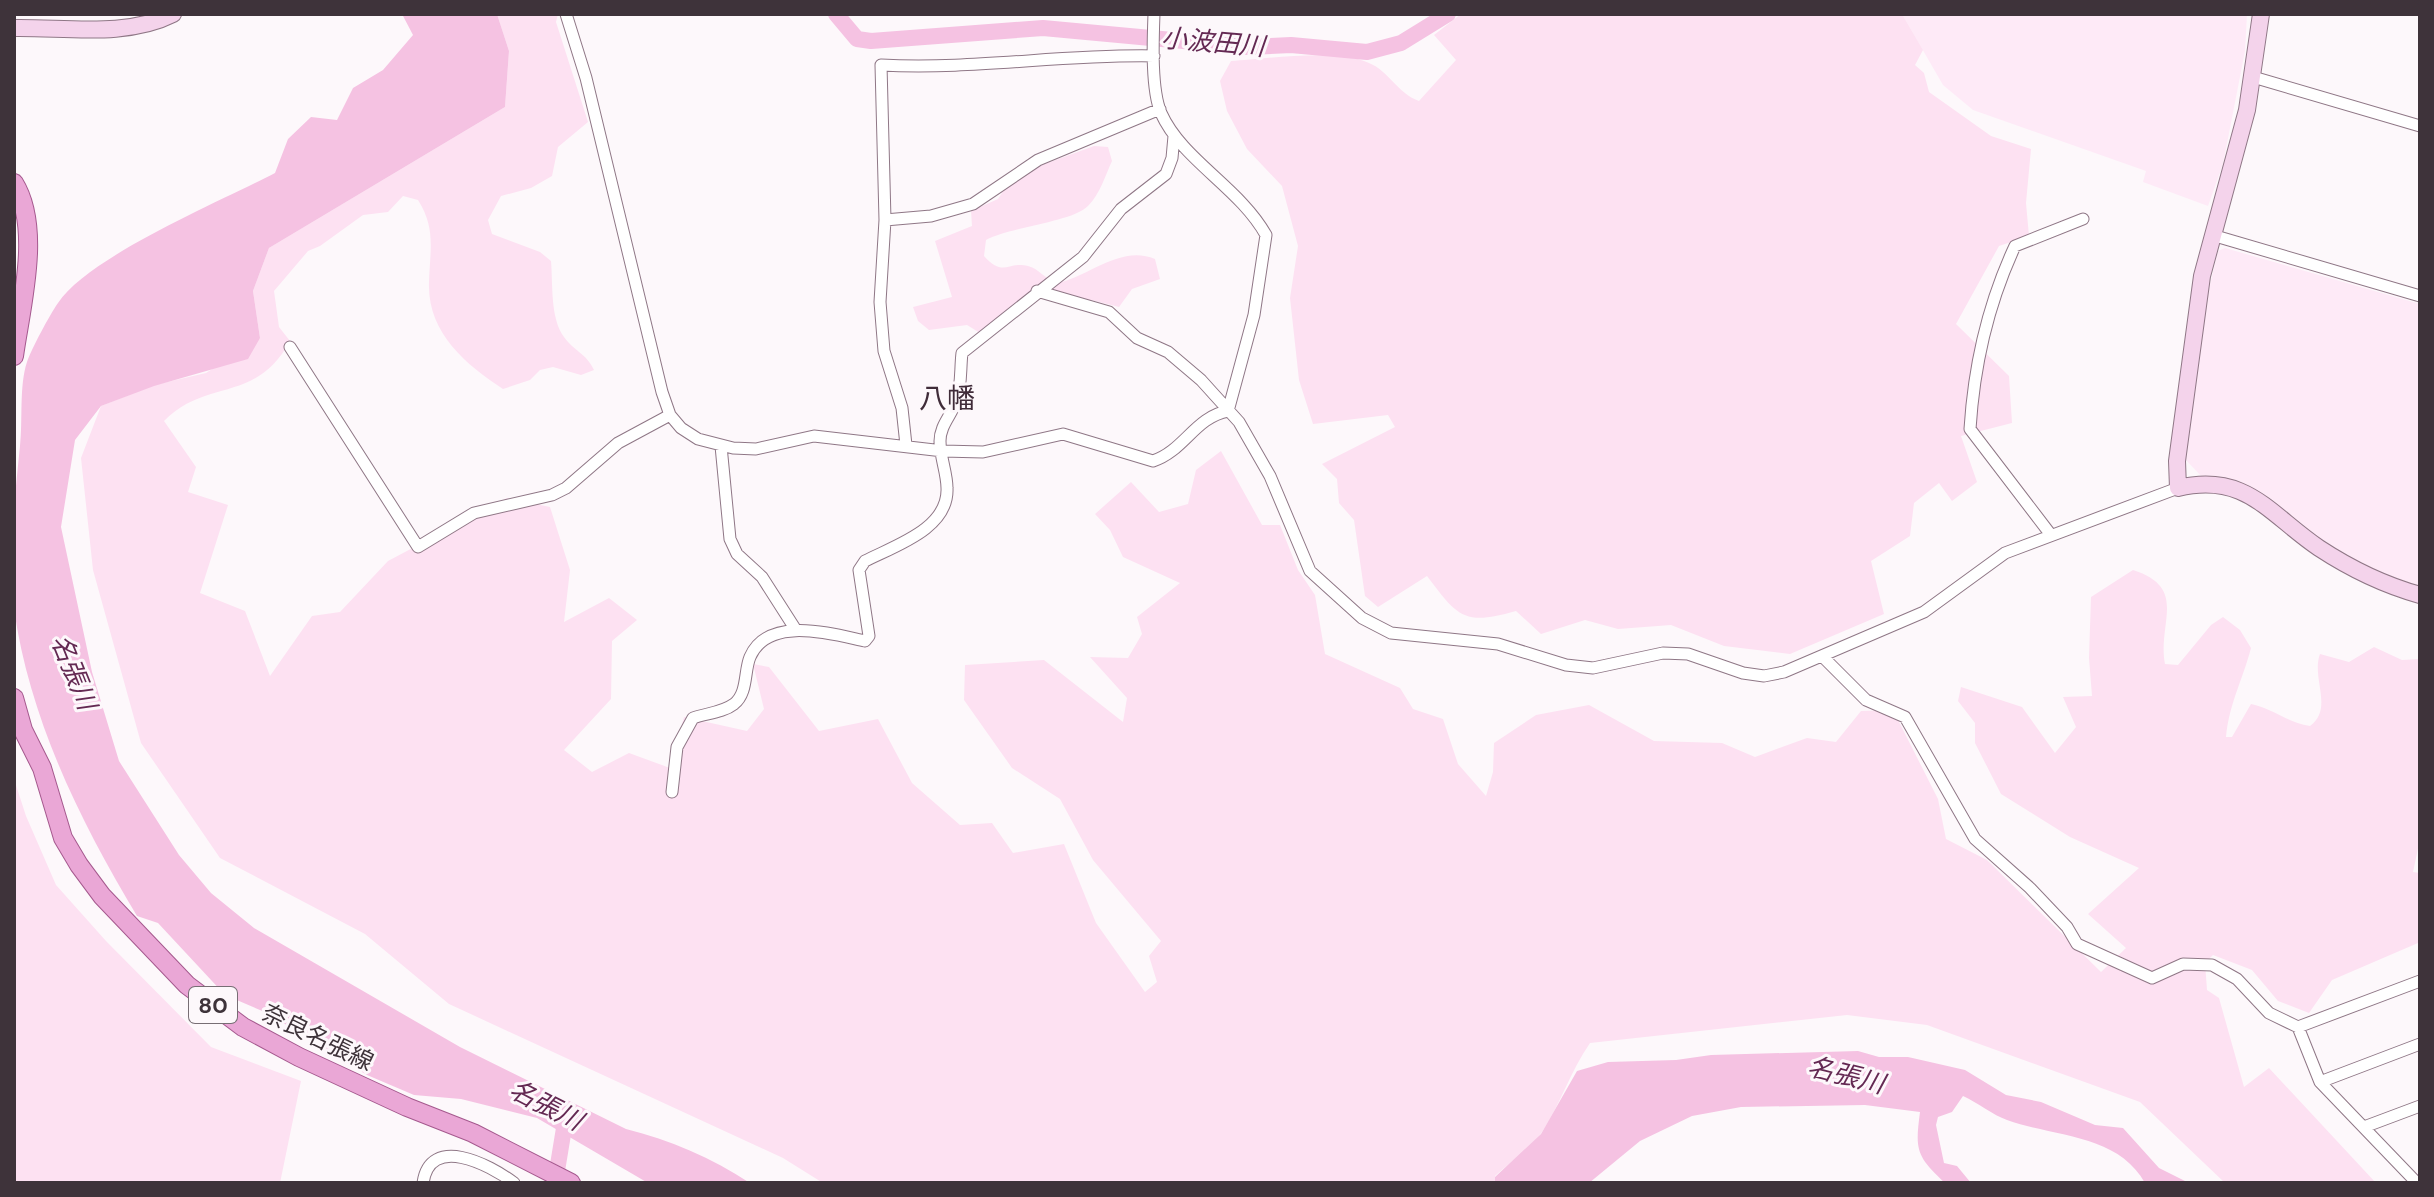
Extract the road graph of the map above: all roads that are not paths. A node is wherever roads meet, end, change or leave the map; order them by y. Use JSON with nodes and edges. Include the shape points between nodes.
{"nodes":[{"id":1,"x":173,"y":14,"type":"edge"},
{"id":2,"x":566,"y":14,"type":"edge"},
{"id":3,"x":2261,"y":14,"type":"edge"},
{"id":4,"x":1154,"y":15,"type":"edge"},
{"id":5,"x":103,"y":21,"type":"edge"},
{"id":6,"x":14,"y":28,"type":"edge"},
{"id":7,"x":1154,"y":54,"type":"junction"},
{"id":8,"x":2253,"y":77,"type":"junction"},
{"id":9,"x":1160,"y":109,"type":"junction"},
{"id":10,"x":2420,"y":126,"type":"edge"},
{"id":11,"x":1174,"y":136,"type":"junction"},
{"id":12,"x":14,"y":183,"type":"edge"},
{"id":13,"x":2083,"y":219,"type":"dead end"},
{"id":14,"x":885,"y":220,"type":"junction"},
{"id":15,"x":2212,"y":235,"type":"junction"},
{"id":16,"x":1037,"y":291,"type":"junction"},
{"id":17,"x":2420,"y":296,"type":"edge"},
{"id":18,"x":290,"y":347,"type":"dead end"},
{"id":19,"x":14,"y":356,"type":"edge"},
{"id":20,"x":1228,"y":411,"type":"junction"},
{"id":21,"x":670,"y":415,"type":"junction"},
{"id":22,"x":906,"y":445,"type":"junction"},
{"id":23,"x":721,"y":446,"type":"junction"},
{"id":24,"x":943,"y":451,"type":"junction"},
{"id":25,"x":2178,"y":488,"type":"junction"},
{"id":26,"x":2051,"y":535,"type":"junction"},
{"id":27,"x":2420,"y":595,"type":"edge"},
{"id":28,"x":794,"y":627,"type":"junction"},
{"id":29,"x":1822,"y":656,"type":"junction"},
{"id":30,"x":14,"y":698,"type":"edge"},
{"id":31,"x":672,"y":792,"type":"dead end"},
{"id":32,"x":2420,"y":981,"type":"edge"},
{"id":33,"x":2298,"y":1027,"type":"junction"},
{"id":34,"x":2420,"y":1044,"type":"edge"},
{"id":35,"x":2320,"y":1082,"type":"junction"},
{"id":36,"x":2420,"y":1106,"type":"edge"},
{"id":37,"x":2364,"y":1127,"type":"junction"},
{"id":38,"x":2420,"y":1169,"type":"edge"},
{"id":39,"x":2408,"y":1173,"type":"junction"},
{"id":40,"x":543,"y":1175,"type":"edge"},
{"id":41,"x":569,"y":1182,"type":"edge"},
{"id":42,"x":423,"y":1183,"type":"edge"},
{"id":43,"x":514,"y":1183,"type":"edge"},
{"id":44,"x":2417,"y":1183,"type":"edge"}],
"edges":[{"from":1,"to":5,"type":"street","via":[[160,21]]},
{"from":2,"to":21,"type":"street"},
{"from":3,"to":8,"type":"street"},
{"from":4,"to":7,"type":"street"},
{"from":5,"to":6,"type":"street"},
{"from":7,"to":9,"type":"street"},
{"from":7,"to":14,"type":"street","via":[[958,67],[881,65]]},
{"from":8,"to":10,"type":"street"},
{"from":8,"to":15,"type":"street"},
{"from":9,"to":11,"type":"street"},
{"from":9,"to":14,"type":"street","via":[[1038,160],[973,204],[931,216]]},
{"from":11,"to":16,"type":"street","via":[[1166,174],[1121,209],[1083,257]]},
{"from":11,"to":20,"type":"street","via":[[1227,184],[1266,235],[1254,315]]},
{"from":12,"to":19,"type":"main road","via":[[26,220],[26,292]]},
{"from":13,"to":26,"type":"street","via":[[2015,246],[1992,296],[1972,395],[1970,429]]},
{"from":14,"to":22,"type":"street","via":[[880,302],[884,351],[902,408]]},
{"from":15,"to":17,"type":"street"},
{"from":15,"to":25,"type":"street","via":[[2198,302]]},
{"from":16,"to":20,"type":"street","via":[[1109,312],[1137,338],[1168,352]]},
{"from":16,"to":24,"type":"street","via":[[962,353],[960,388],[940,441]]},
{"from":18,"to":21,"type":"street","via":[[418,547],[474,513],[566,488],[618,443]]},
{"from":20,"to":24,"type":"street","via":[[1212,414],[1153,461],[1063,434],[983,452]]},
{"from":20,"to":29,"type":"street","via":[[1270,476],[1310,571],[1362,618],[1391,633],[1498,644],[1593,668],[1663,653],[1688,654],[1764,676]]},
{"from":21,"to":23,"type":"street","via":[[689,434]]},
{"from":22,"to":23,"type":"street","via":[[814,436],[756,449]]},
{"from":22,"to":24,"type":"street"},
{"from":23,"to":28,"type":"street","via":[[730,539]]},
{"from":24,"to":28,"type":"street","via":[[948,494],[939,516],[928,528],[865,561],[859,570],[869,629],[865,641]]},
{"from":25,"to":26,"type":"street"},
{"from":25,"to":27,"type":"street","via":[[2207,484],[2244,492],[2352,568]]},
{"from":26,"to":29,"type":"street","via":[[2005,553],[1924,612]]},
{"from":28,"to":31,"type":"street","via":[[751,655],[734,703],[693,718],[677,747]]},
{"from":29,"to":33,"type":"street","via":[[1866,700],[1905,717],[1975,839],[2030,888],[2077,944],[2152,978],[2183,964],[2212,965],[2237,979],[2269,1013]]},
{"from":30,"to":40,"type":"main road","name":"奈良名張線","number":"80","via":[[58,826],[79,865],[187,985],[243,1027],[299,1057],[473,1133]]},
{"from":32,"to":33,"type":"street"},
{"from":33,"to":35,"type":"street"},
{"from":34,"to":35,"type":"street"},
{"from":35,"to":37,"type":"street"},
{"from":36,"to":37,"type":"street"},
{"from":37,"to":39,"type":"street"},
{"from":38,"to":39,"type":"street"},
{"from":39,"to":44,"type":"street"},
{"from":40,"to":41,"type":"main road","name":"奈良名張線","number":"80"},
{"from":42,"to":43,"type":"street","via":[[432,1160],[446,1156],[473,1159]]}]}
